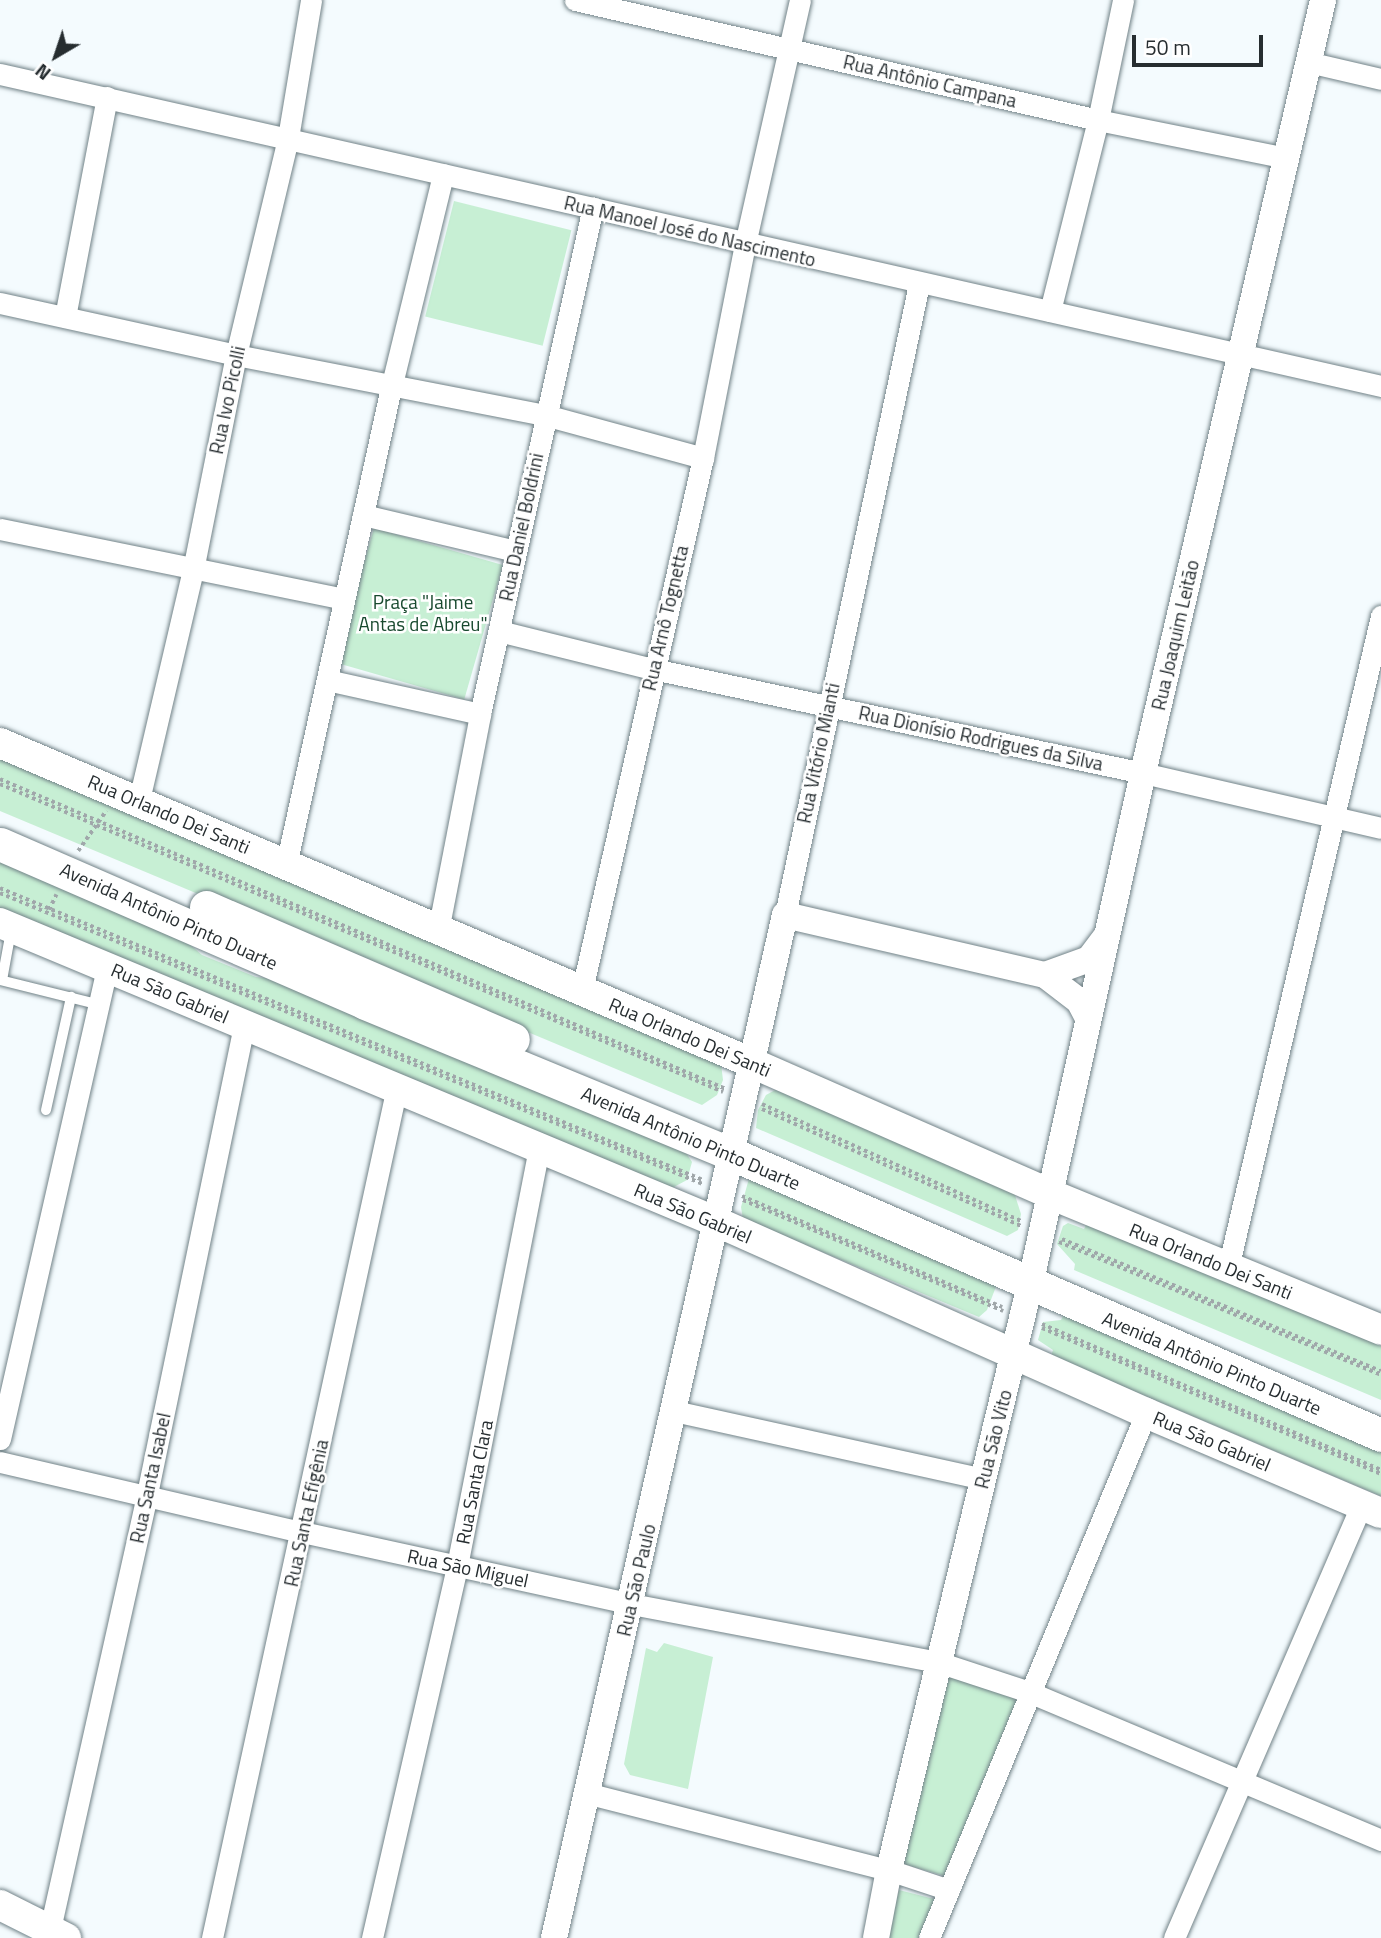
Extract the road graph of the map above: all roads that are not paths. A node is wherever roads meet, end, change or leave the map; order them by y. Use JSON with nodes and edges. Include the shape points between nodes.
{"nodes":[{"id":1,"x":311,"y":0,"type":"edge"},
{"id":2,"x":575,"y":0,"type":"edge"},
{"id":3,"x":800,"y":0,"type":"edge"},
{"id":4,"x":1123,"y":0,"type":"edge"},
{"id":5,"x":1323,"y":0,"type":"edge"},
{"id":6,"x":788,"y":48,"type":"junction"},
{"id":7,"x":1308,"y":62,"type":"junction"},
{"id":8,"x":0,"y":74,"type":"edge"},
{"id":9,"x":1381,"y":79,"type":"edge"},
{"id":10,"x":107,"y":97,"type":"junction"},
{"id":11,"x":1098,"y":120,"type":"junction"},
{"id":12,"x":288,"y":138,"type":"junction"},
{"id":13,"x":1286,"y":158,"type":"junction"},
{"id":14,"x":443,"y":174,"type":"junction"},
{"id":15,"x":593,"y":207,"type":"junction"},
{"id":16,"x":745,"y":244,"type":"junction"},
{"id":17,"x":919,"y":284,"type":"junction"},
{"id":18,"x":0,"y":303,"type":"edge"},
{"id":19,"x":1050,"y":311,"type":"junction"},
{"id":20,"x":65,"y":317,"type":"junction"},
{"id":21,"x":236,"y":355,"type":"junction"},
{"id":22,"x":1239,"y":356,"type":"junction"},
{"id":23,"x":392,"y":384,"type":"junction"},
{"id":24,"x":1381,"y":386,"type":"edge"},
{"id":25,"x":545,"y":415,"type":"junction"},
{"id":26,"x":703,"y":458,"type":"junction"},
{"id":27,"x":363,"y":515,"type":"junction"},
{"id":28,"x":0,"y":529,"type":"edge"},
{"id":29,"x":515,"y":551,"type":"junction"},
{"id":30,"x":192,"y":570,"type":"junction"},
{"id":31,"x":344,"y":599,"type":"junction"},
{"id":32,"x":1381,"y":616,"type":"edge"},
{"id":33,"x":499,"y":631,"type":"junction"},
{"id":34,"x":653,"y":669,"type":"junction"},
{"id":35,"x":327,"y":680,"type":"junction"},
{"id":36,"x":827,"y":706,"type":"junction"},
{"id":37,"x":480,"y":714,"type":"junction"},
{"id":38,"x":0,"y":743,"type":"edge"},
{"id":39,"x":1143,"y":773,"type":"junction"},
{"id":40,"x":139,"y":800,"type":"junction"},
{"id":41,"x":1335,"y":817,"type":"junction"},
{"id":42,"x":0,"y":820,"type":"edge"},
{"id":43,"x":1381,"y":828,"type":"edge"},
{"id":44,"x":0,"y":844,"type":"edge"},
{"id":45,"x":286,"y":865,"type":"junction"},
{"id":46,"x":785,"y":915,"type":"junction"},
{"id":47,"x":6,"y":925,"type":"edge"},
{"id":48,"x":438,"y":931,"type":"junction"},
{"id":49,"x":1105,"y":939,"type":"junction"},
{"id":50,"x":107,"y":967,"type":"junction"},
{"id":51,"x":1045,"y":975,"type":"junction"},
{"id":52,"x":1,"y":980,"type":"edge"},
{"id":53,"x":582,"y":990,"type":"junction"},
{"id":54,"x":71,"y":997,"type":"junction"},
{"id":55,"x":96,"y":1004,"type":"junction"},
{"id":56,"x":1088,"y":1018,"type":"junction"},
{"id":57,"x":244,"y":1024,"type":"junction"},
{"id":58,"x":752,"y":1063,"type":"junction"},
{"id":59,"x":397,"y":1087,"type":"junction"},
{"id":60,"x":46,"y":1110,"type":"dead end"},
{"id":61,"x":739,"y":1121,"type":"junction"},
{"id":62,"x":539,"y":1148,"type":"junction"},
{"id":63,"x":1051,"y":1194,"type":"junction"},
{"id":64,"x":717,"y":1222,"type":"junction"},
{"id":65,"x":1228,"y":1268,"type":"junction"},
{"id":66,"x":1032,"y":1275,"type":"junction"},
{"id":67,"x":1381,"y":1330,"type":"edge"},
{"id":68,"x":1013,"y":1355,"type":"junction"},
{"id":69,"x":674,"y":1411,"type":"junction"},
{"id":70,"x":1381,"y":1411,"type":"edge"},
{"id":71,"x":1146,"y":1413,"type":"junction"},
{"id":72,"x":1381,"y":1435,"type":"edge"},
{"id":73,"x":0,"y":1438,"type":"edge"},
{"id":74,"x":0,"y":1462,"type":"edge"},
{"id":75,"x":984,"y":1479,"type":"junction"},
{"id":76,"x":147,"y":1494,"type":"junction"},
{"id":77,"x":1371,"y":1509,"type":"edge"},
{"id":78,"x":302,"y":1532,"type":"junction"},
{"id":79,"x":457,"y":1566,"type":"junction"},
{"id":80,"x":631,"y":1604,"type":"junction"},
{"id":81,"x":938,"y":1662,"type":"junction"},
{"id":82,"x":1029,"y":1692,"type":"junction"},
{"id":83,"x":1241,"y":1781,"type":"junction"},
{"id":84,"x":586,"y":1793,"type":"junction"},
{"id":85,"x":1381,"y":1840,"type":"edge"},
{"id":86,"x":889,"y":1870,"type":"junction"},
{"id":87,"x":949,"y":1890,"type":"junction"},
{"id":88,"x":0,"y":1905,"type":"edge"},
{"id":89,"x":55,"y":1936,"type":"edge"},
{"id":90,"x":212,"y":1938,"type":"edge"},
{"id":91,"x":372,"y":1938,"type":"edge"},
{"id":92,"x":554,"y":1938,"type":"edge"},
{"id":93,"x":876,"y":1938,"type":"edge"},
{"id":94,"x":929,"y":1938,"type":"edge"},
{"id":95,"x":1174,"y":1938,"type":"edge"}],
"edges":[{"from":1,"to":12,"type":"street","name":"Rua Ivo Picolli"},
{"from":2,"to":6,"type":"street","name":"Rua Antônio Campana"},
{"from":3,"to":6,"type":"street","name":"Rua Arnô Tognetta"},
{"from":4,"to":11,"type":"street"},
{"from":5,"to":7,"type":"street","name":"Rua Joaquim Leitão"},
{"from":6,"to":11,"type":"street","name":"Rua Antônio Campana"},
{"from":6,"to":16,"type":"street","name":"Rua Arnô Tognetta"},
{"from":7,"to":9,"type":"street"},
{"from":7,"to":13,"type":"street","name":"Rua Joaquim Leitão"},
{"from":8,"to":10,"type":"street","name":"Rua Manoel José do Nascimento"},
{"from":10,"to":12,"type":"street","name":"Rua Manoel José do Nascimento"},
{"from":10,"to":20,"type":"street"},
{"from":11,"to":13,"type":"street","name":"Rua Antônio Campana"},
{"from":11,"to":19,"type":"street"},
{"from":12,"to":14,"type":"street","name":"Rua Manoel José do Nascimento"},
{"from":12,"to":21,"type":"street","name":"Rua Ivo Picolli"},
{"from":13,"to":22,"type":"street","name":"Rua Joaquim Leitão"},
{"from":14,"to":15,"type":"street","name":"Rua Manoel José do Nascimento"},
{"from":14,"to":23,"type":"street"},
{"from":15,"to":16,"type":"street","name":"Rua Manoel José do Nascimento"},
{"from":15,"to":25,"type":"street","name":"Rua Daniel Boldrini"},
{"from":16,"to":17,"type":"street","name":"Rua Manoel José do Nascimento"},
{"from":16,"to":26,"type":"street","name":"Rua Arnô Tognetta"},
{"from":17,"to":19,"type":"street","name":"Rua Manoel José do Nascimento"},
{"from":17,"to":36,"type":"street","name":"Rua Vitório Mianti"},
{"from":18,"to":20,"type":"street"},
{"from":19,"to":22,"type":"street","name":"Rua Manoel José do Nascimento"},
{"from":20,"to":21,"type":"street"},
{"from":21,"to":23,"type":"street"},
{"from":21,"to":30,"type":"street","name":"Rua Ivo Picolli"},
{"from":22,"to":24,"type":"street","name":"Rua Manoel José do Nascimento"},
{"from":22,"to":39,"type":"street","name":"Rua Joaquim Leitão"},
{"from":23,"to":25,"type":"street"},
{"from":23,"to":27,"type":"street"},
{"from":25,"to":26,"type":"street"},
{"from":25,"to":29,"type":"street","name":"Rua Daniel Boldrini"},
{"from":26,"to":34,"type":"street","name":"Rua Arnô Tognetta"},
{"from":27,"to":29,"type":"street"},
{"from":27,"to":31,"type":"street"},
{"from":28,"to":30,"type":"street"},
{"from":29,"to":33,"type":"street","name":"Rua Daniel Boldrini"},
{"from":30,"to":31,"type":"street"},
{"from":30,"to":40,"type":"street","name":"Rua Ivo Picolli"},
{"from":31,"to":35,"type":"street"},
{"from":32,"to":41,"type":"street"},
{"from":33,"to":34,"type":"street","name":"Rua Dionísio Rodrigues da Silva"},
{"from":33,"to":37,"type":"street","name":"Rua Daniel Boldrini"},
{"from":34,"to":36,"type":"street","name":"Rua Dionísio Rodrigues da Silva"},
{"from":34,"to":53,"type":"street","name":"Rua Arnô Tognetta"},
{"from":35,"to":37,"type":"street"},
{"from":35,"to":45,"type":"street"},
{"from":36,"to":39,"type":"street","name":"Rua Dionísio Rodrigues da Silva"},
{"from":36,"to":46,"type":"street","name":"Rua Vitório Mianti"},
{"from":37,"to":48,"type":"street","name":"Rua Daniel Boldrini"},
{"from":38,"to":40,"type":"main road","name":"Rua Orlando Dei Santi"},
{"from":39,"to":41,"type":"street","name":"Rua Dionísio Rodrigues da Silva"},
{"from":39,"to":49,"type":"street","name":"Rua Joaquim Leitão"},
{"from":40,"to":45,"type":"main road","name":"Rua Orlando Dei Santi"},
{"from":41,"to":43,"type":"street","name":"Rua Dionísio Rodrigues da Silva"},
{"from":41,"to":65,"type":"street"},
{"from":42,"to":61,"type":"main road","name":"Avenida Antônio Pinto Duarte"},
{"from":44,"to":61,"type":"main road","name":"Avenida Antônio Pinto Duarte","via":[[365,1003]]},
{"from":45,"to":48,"type":"main road","name":"Rua Orlando Dei Santi"},
{"from":46,"to":51,"type":"street"},
{"from":46,"to":58,"type":"street","name":"Rua Vitório Mianti"},
{"from":47,"to":50,"type":"main road","name":"Rua São Gabriel"},
{"from":47,"to":52,"type":"lane"},
{"from":48,"to":53,"type":"main road","name":"Rua Orlando Dei Santi"},
{"from":49,"to":51,"type":"street","via":[[1089,959]]},
{"from":49,"to":56,"type":"street","name":"Rua São Vito"},
{"from":50,"to":55,"type":"street"},
{"from":50,"to":57,"type":"main road","name":"Rua São Gabriel"},
{"from":51,"to":56,"type":"street","via":[[1079,1000]]},
{"from":52,"to":54,"type":"lane"},
{"from":53,"to":58,"type":"main road","name":"Rua Orlando Dei Santi"},
{"from":54,"to":55,"type":"lane"},
{"from":54,"to":60,"type":"lane"},
{"from":55,"to":73,"type":"street"},
{"from":56,"to":63,"type":"street","name":"Rua São Vito"},
{"from":57,"to":59,"type":"main road","name":"Rua São Gabriel"},
{"from":57,"to":76,"type":"street","name":"Rua Santa Isabel"},
{"from":58,"to":61,"type":"street","name":"Rua Vitório Mianti"},
{"from":58,"to":63,"type":"main road","name":"Rua Orlando Dei Santi"},
{"from":59,"to":62,"type":"main road","name":"Rua São Gabriel"},
{"from":59,"to":78,"type":"street","name":"Rua Santa Efigênia"},
{"from":61,"to":64,"type":"street","name":"Rua Vitório Mianti"},
{"from":61,"to":66,"type":"main road","name":"Avenida Antônio Pinto Duarte"},
{"from":62,"to":64,"type":"main road","name":"Rua São Gabriel"},
{"from":62,"to":79,"type":"street","name":"Rua Santa Clara"},
{"from":63,"to":65,"type":"main road","name":"Rua Orlando Dei Santi"},
{"from":63,"to":66,"type":"street","name":"Rua São Vito"},
{"from":64,"to":68,"type":"main road","name":"Rua São Gabriel"},
{"from":64,"to":69,"type":"street","name":"Rua São Paulo"},
{"from":65,"to":67,"type":"main road","name":"Rua Orlando Dei Santi"},
{"from":66,"to":68,"type":"street","name":"Rua São Vito"},
{"from":66,"to":70,"type":"main road","name":"Avenida Antônio Pinto Duarte"},
{"from":66,"to":72,"type":"main road","name":"Avenida Antônio Pinto Duarte"},
{"from":68,"to":71,"type":"main road","name":"Rua São Gabriel"},
{"from":68,"to":75,"type":"street","name":"Rua São Vito"},
{"from":69,"to":75,"type":"street"},
{"from":69,"to":80,"type":"street","name":"Rua São Paulo"},
{"from":71,"to":77,"type":"main road","name":"Rua São Gabriel"},
{"from":71,"to":82,"type":"street"},
{"from":74,"to":76,"type":"street","name":"Rua São Miguel"},
{"from":75,"to":81,"type":"street","name":"Rua São Vito"},
{"from":76,"to":78,"type":"street","name":"Rua São Miguel"},
{"from":76,"to":89,"type":"street","name":"Rua Santa Isabel"},
{"from":77,"to":83,"type":"street"},
{"from":78,"to":79,"type":"street","name":"Rua São Miguel"},
{"from":78,"to":90,"type":"street","name":"Rua Santa Efigênia"},
{"from":79,"to":80,"type":"street","name":"Rua São Miguel"},
{"from":79,"to":91,"type":"street","name":"Rua Santa Clara"},
{"from":80,"to":81,"type":"street","name":"Rua São Miguel"},
{"from":80,"to":84,"type":"street","name":"Rua São Paulo"},
{"from":81,"to":82,"type":"street","name":"Rua São Miguel"},
{"from":81,"to":86,"type":"street","name":"Rua São Vito"},
{"from":82,"to":83,"type":"street","name":"Rua São Miguel"},
{"from":82,"to":87,"type":"street"},
{"from":83,"to":85,"type":"street","name":"Rua São Miguel"},
{"from":83,"to":95,"type":"street"},
{"from":84,"to":86,"type":"street"},
{"from":84,"to":92,"type":"street","name":"Rua São Paulo"},
{"from":86,"to":87,"type":"street"},
{"from":86,"to":93,"type":"street","name":"Rua São Vito"},
{"from":87,"to":94,"type":"street"},
{"from":88,"to":89,"type":"main road"}]}
